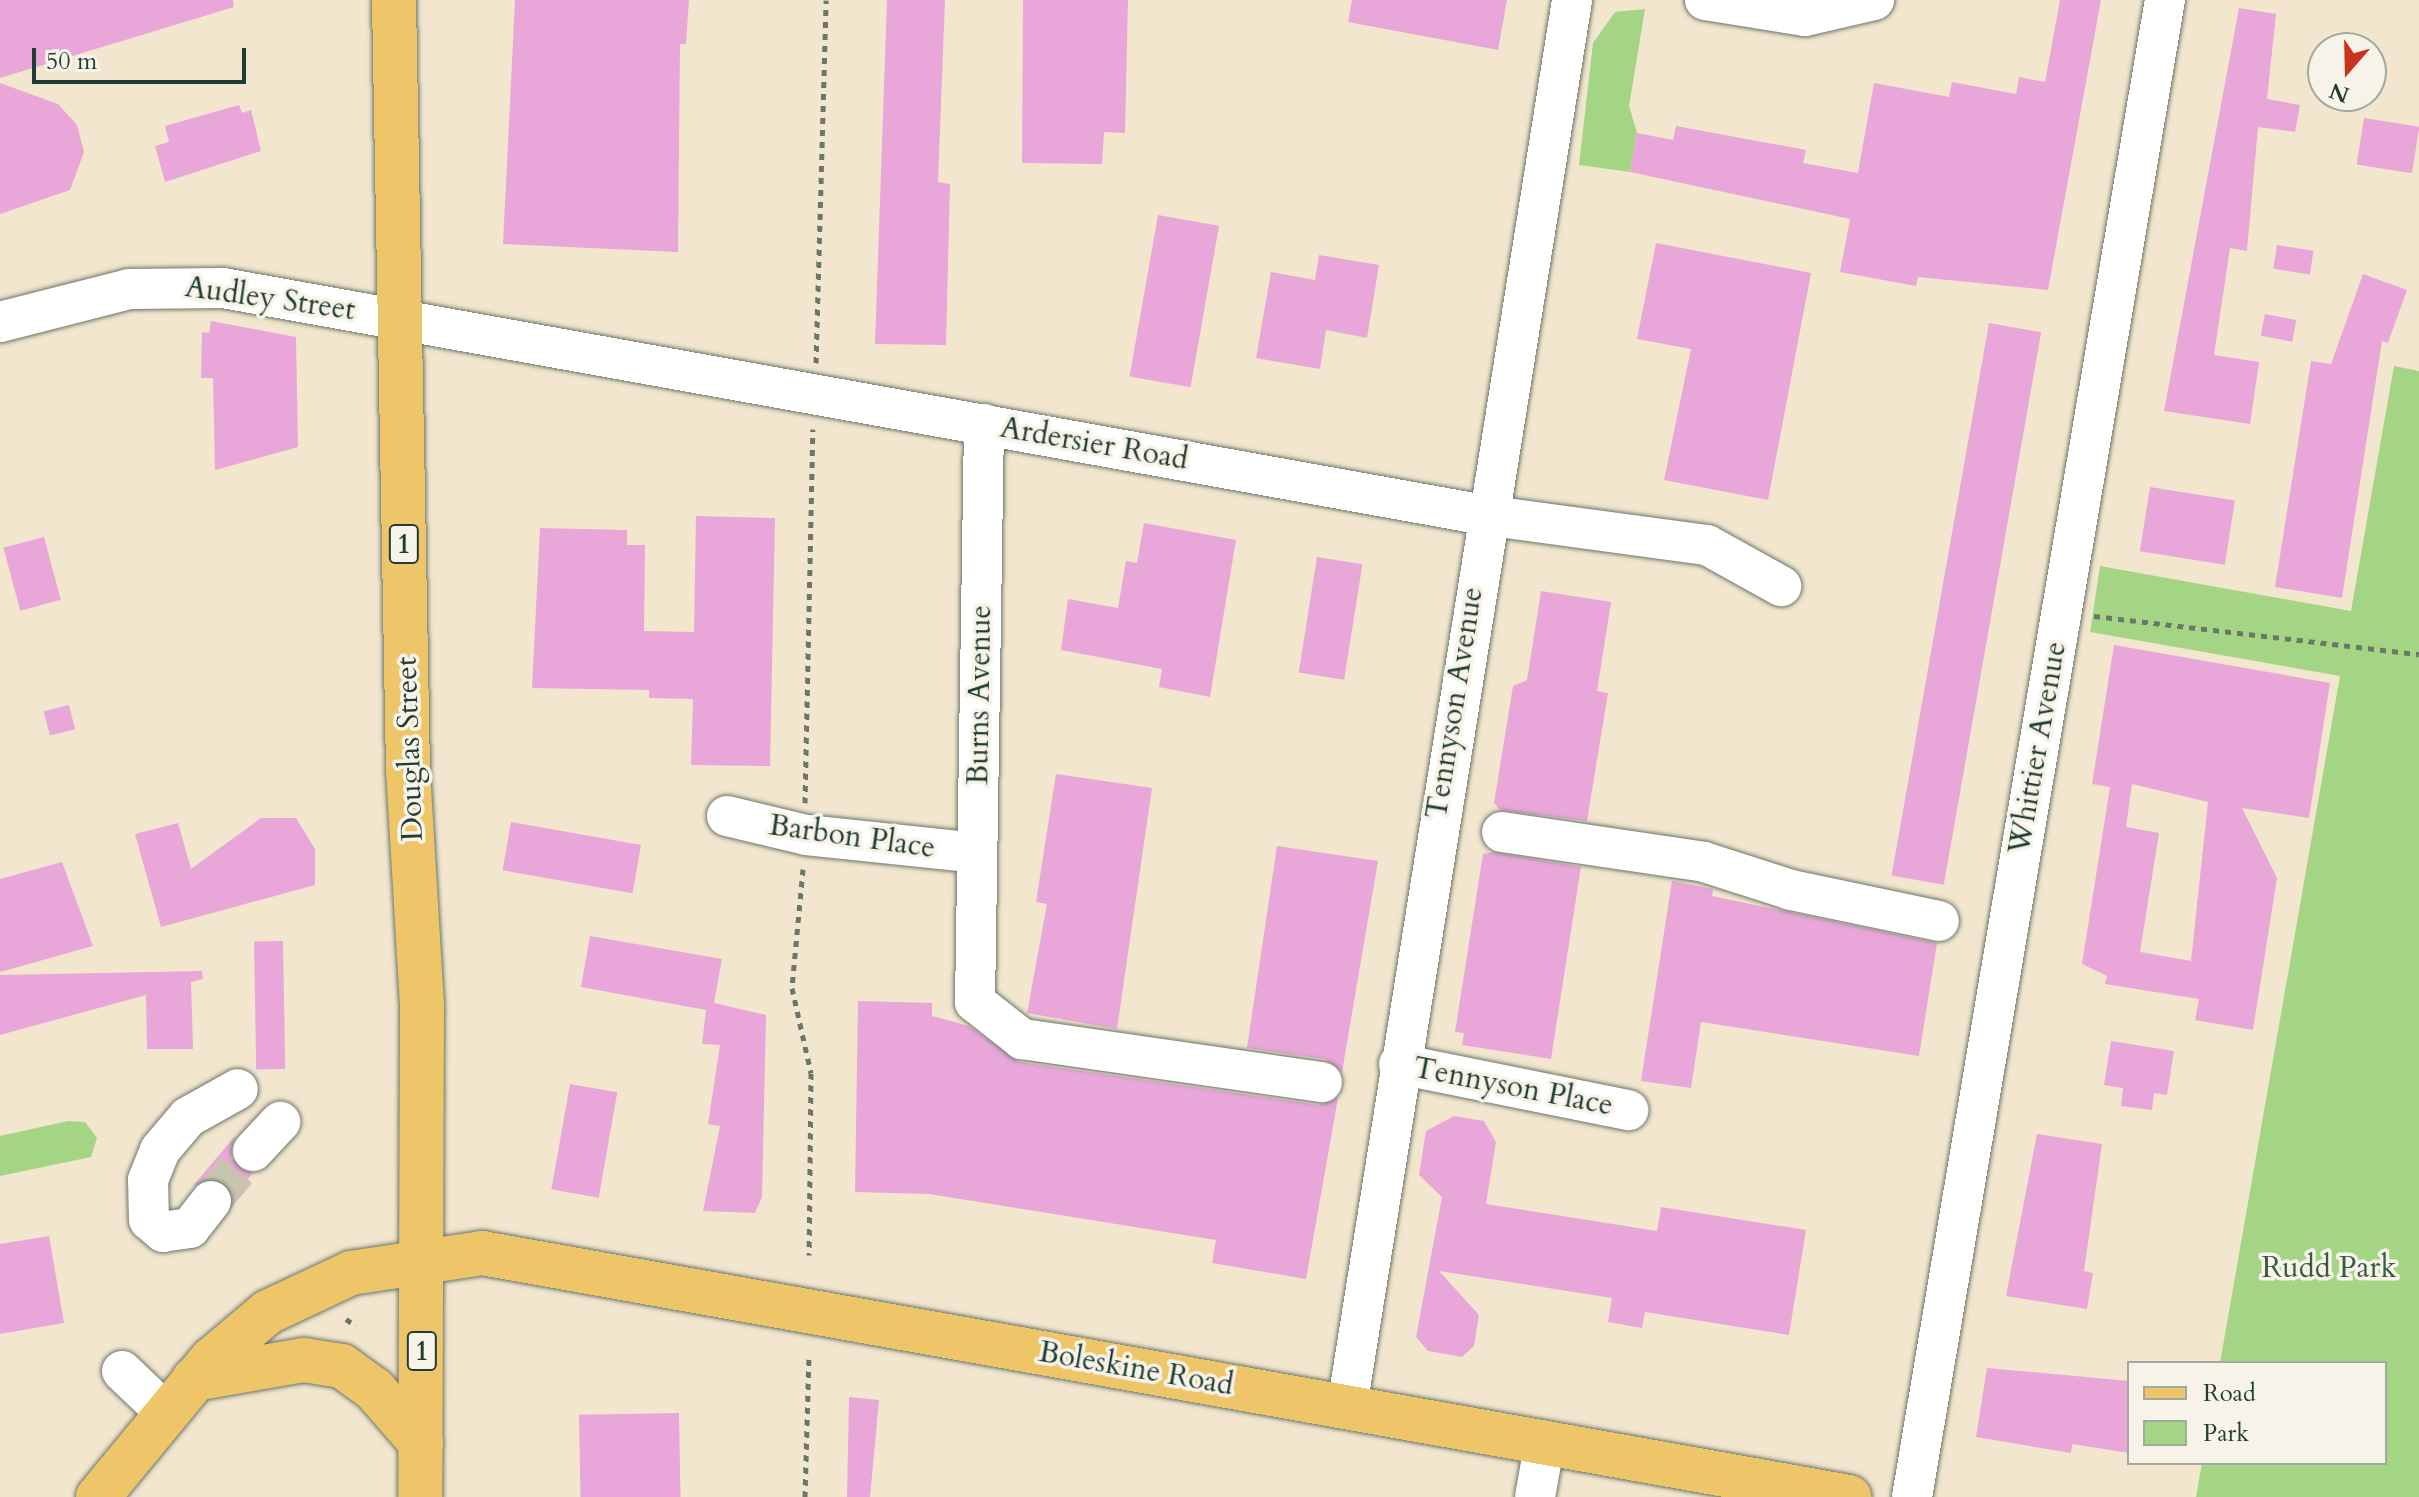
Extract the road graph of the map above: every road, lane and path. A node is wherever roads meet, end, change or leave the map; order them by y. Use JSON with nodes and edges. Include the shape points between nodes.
{"nodes":[{"id":1,"x":394,"y":0,"type":"edge"},
{"id":2,"x":826,"y":0,"type":"edge"},
{"id":3,"x":1572,"y":0,"type":"edge"},
{"id":4,"x":1705,"y":0,"type":"edge"},
{"id":5,"x":1874,"y":0,"type":"edge"},
{"id":6,"x":2165,"y":0,"type":"edge"},
{"id":7,"x":400,"y":318,"type":"junction"},
{"id":8,"x":0,"y":322,"type":"edge"},
{"id":9,"x":815,"y":398,"type":"junction"},
{"id":10,"x":984,"y":424,"type":"junction"},
{"id":11,"x":1484,"y":515,"type":"junction"},
{"id":12,"x":1781,"y":586,"type":"dead end"},
{"id":13,"x":2061,"y":612,"type":"junction"},
{"id":14,"x":2419,"y":654,"type":"edge"},
{"id":15,"x":727,"y":816,"type":"dead end"},
{"id":16,"x":1502,"y":832,"type":"dead end"},
{"id":17,"x":806,"y":835,"type":"junction"},
{"id":18,"x":977,"y":853,"type":"junction"},
{"id":19,"x":1939,"y":921,"type":"dead end"},
{"id":20,"x":1399,"y":1064,"type":"junction"},
{"id":21,"x":1322,"y":1082,"type":"dead end"},
{"id":22,"x":238,"y":1089,"type":"dead end"},
{"id":23,"x":1628,"y":1110,"type":"dead end"},
{"id":24,"x":280,"y":1122,"type":"dead end"},
{"id":25,"x":253,"y":1151,"type":"tunnel mouth"},
{"id":26,"x":211,"y":1201,"type":"tunnel mouth"},
{"id":27,"x":809,"y":1255,"type":"dead end"},
{"id":28,"x":422,"y":1259,"type":"junction"},
{"id":29,"x":346,"y":1319,"type":"dead end"},
{"id":30,"x":356,"y":1326,"type":"dead end"},
{"id":31,"x":809,"y":1355,"type":"dead end"},
{"id":32,"x":122,"y":1371,"type":"dead end"},
{"id":33,"x":194,"y":1379,"type":"junction"},
{"id":34,"x":1347,"y":1407,"type":"junction"},
{"id":35,"x":166,"y":1413,"type":"junction"},
{"id":36,"x":1545,"y":1441,"type":"junction"},
{"id":37,"x":421,"y":1443,"type":"junction"},
{"id":38,"x":98,"y":1497,"type":"edge"},
{"id":39,"x":420,"y":1497,"type":"edge"},
{"id":40,"x":805,"y":1497,"type":"edge"},
{"id":41,"x":1535,"y":1497,"type":"edge"},
{"id":42,"x":1849,"y":1497,"type":"edge"},
{"id":43,"x":1912,"y":1497,"type":"edge"}],
"edges":[{"from":1,"to":7,"type":"main road","name":"Douglas Street","number":"1"},
{"from":2,"to":9,"type":"path"},
{"from":3,"to":11,"type":"street","name":"Tennyson Avenue"},
{"from":4,"to":5,"type":"street","via":[[1805,16]]},
{"from":6,"to":13,"type":"street","name":"Whittier Avenue"},
{"from":7,"to":8,"type":"street","name":"Audley Street","via":[[185,283]]},
{"from":7,"to":9,"type":"street","name":"Ardersier Road"},
{"from":7,"to":28,"type":"main road","name":"Douglas Street","number":"1","via":[[408,770],[422,1006]]},
{"from":9,"to":10,"type":"street","name":"Ardersier Road"},
{"from":9,"to":17,"type":"path"},
{"from":10,"to":11,"type":"street","name":"Ardersier Road"},
{"from":10,"to":18,"type":"street","name":"Burns Avenue"},
{"from":11,"to":12,"type":"street","name":"Ardersier Road","via":[[1707,545]]},
{"from":11,"to":20,"type":"street","name":"Tennyson Avenue"},
{"from":13,"to":14,"type":"path"},
{"from":13,"to":43,"type":"street","name":"Whittier Avenue"},
{"from":15,"to":17,"type":"street","name":"Barbon Place"},
{"from":16,"to":19,"type":"street","via":[[1704,862],[1791,890]]},
{"from":17,"to":18,"type":"street","name":"Barbon Place"},
{"from":17,"to":27,"type":"path","via":[[792,988],[811,1073]]},
{"from":18,"to":21,"type":"street","name":"Burns Avenue","via":[[975,1002],[1022,1039]]},
{"from":20,"to":23,"type":"street","name":"Tennyson Place"},
{"from":20,"to":34,"type":"street","name":"Tennyson Avenue"},
{"from":22,"to":26,"type":"street","via":[[188,1117],[160,1150],[148,1180],[149,1220],[163,1232],[190,1228]]},
{"from":24,"to":25,"type":"street"},
{"from":28,"to":33,"type":"main road","name":"Boleskine Road","via":[[351,1273],[294,1297],[248,1327]]},
{"from":28,"to":34,"type":"main road","name":"Boleskine Road","via":[[509,1254]]},
{"from":28,"to":37,"type":"main road","name":"Douglas Street","number":"1"},
{"from":29,"to":30,"type":"path"},
{"from":31,"to":40,"type":"path"},
{"from":32,"to":35,"type":"street"},
{"from":33,"to":35,"type":"main road","name":"Boleskine Road"},
{"from":33,"to":37,"type":"main road","via":[[304,1360],[342,1366],[374,1389]]},
{"from":34,"to":36,"type":"main road","name":"Boleskine Road"},
{"from":35,"to":38,"type":"main road","name":"Boleskine Road"},
{"from":36,"to":41,"type":"street"},
{"from":36,"to":42,"type":"main road","name":"Boleskine Road"},
{"from":37,"to":39,"type":"main road","name":"Douglas Street","number":"1"}]}
